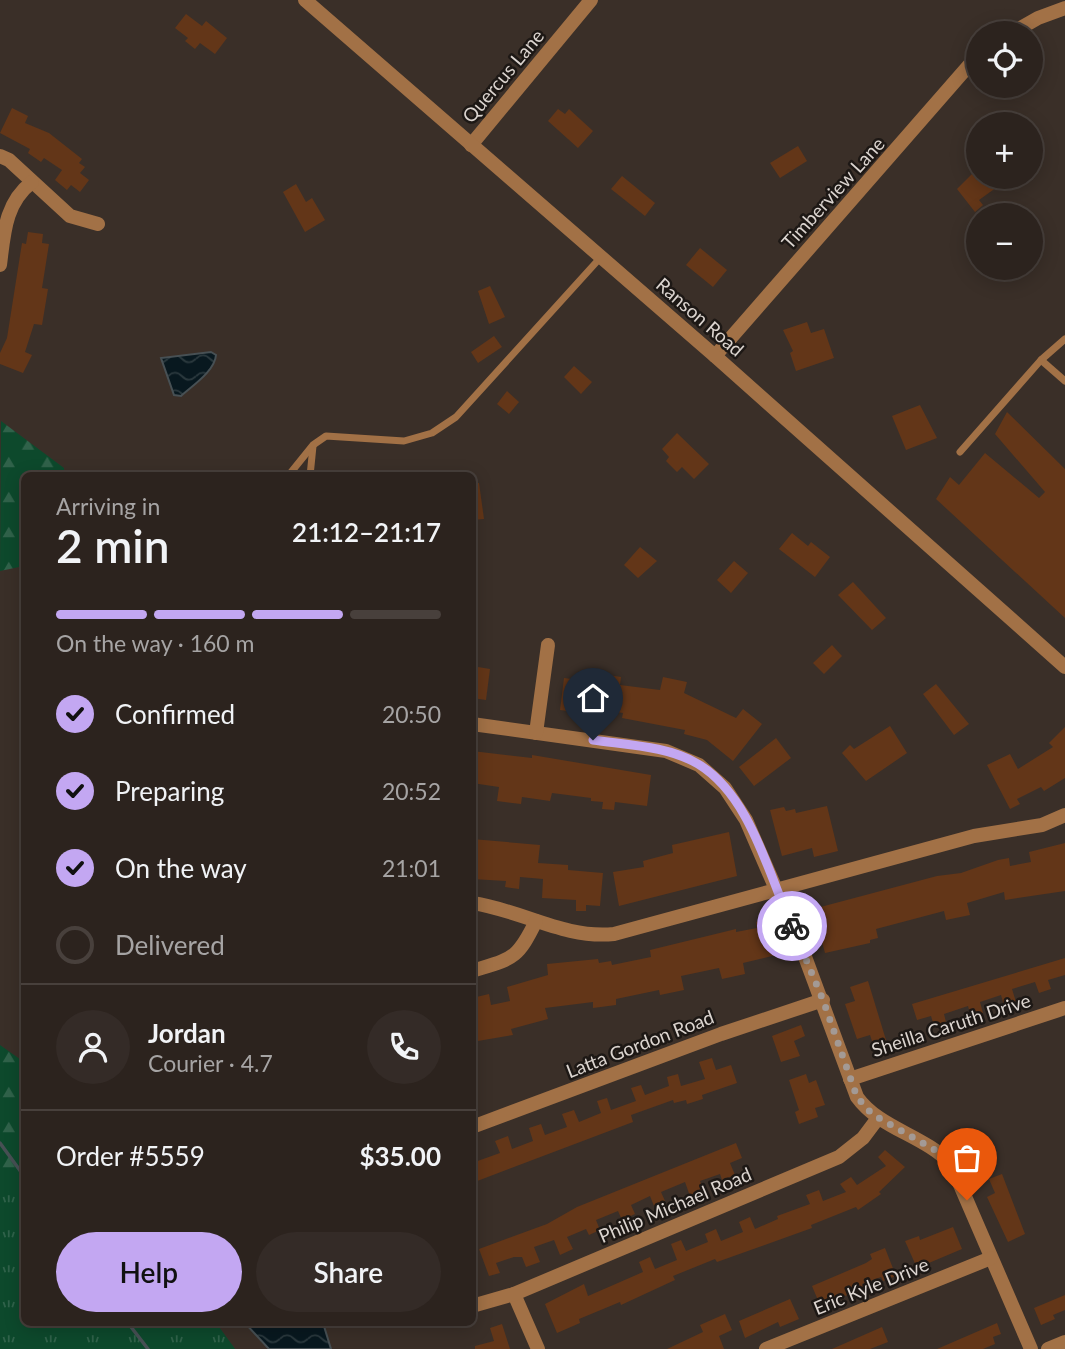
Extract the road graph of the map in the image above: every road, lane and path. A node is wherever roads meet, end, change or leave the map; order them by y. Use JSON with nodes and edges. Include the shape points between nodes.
{"nodes":[{"id":1,"x":305,"y":0,"type":"edge"},
{"id":2,"x":592,"y":0,"type":"edge"},
{"id":3,"x":1065,"y":8,"type":"edge"},
{"id":4,"x":1033,"y":21,"type":"edge"},
{"id":5,"x":966,"y":68,"type":"edge"},
{"id":6,"x":471,"y":145,"type":"junction"},
{"id":7,"x":0,"y":156,"type":"edge"},
{"id":8,"x":33,"y":182,"type":"junction"},
{"id":9,"x":98,"y":224,"type":"dead end"},
{"id":10,"x":601,"y":257,"type":"junction"},
{"id":11,"x":0,"y":265,"type":"edge"},
{"id":12,"x":1064,"y":340,"type":"edge"},
{"id":13,"x":715,"y":356,"type":"junction"},
{"id":14,"x":1041,"y":360,"type":"junction"},
{"id":15,"x":1065,"y":382,"type":"edge"},
{"id":16,"x":313,"y":445,"type":"junction"},
{"id":17,"x":960,"y":452,"type":"dead end"},
{"id":18,"x":291,"y":472,"type":"edge"},
{"id":19,"x":310,"y":472,"type":"edge"},
{"id":20,"x":548,"y":645,"type":"dead end"},
{"id":21,"x":1065,"y":667,"type":"edge"},
{"id":22,"x":476,"y":725,"type":"edge"},
{"id":23,"x":536,"y":733,"type":"junction"},
{"id":24,"x":1065,"y":816,"type":"edge"},
{"id":25,"x":775,"y":891,"type":"junction"},
{"id":26,"x":476,"y":904,"type":"edge"},
{"id":27,"x":536,"y":921,"type":"junction"},
{"id":28,"x":476,"y":970,"type":"edge"},
{"id":29,"x":823,"y":1000,"type":"junction"},
{"id":30,"x":1065,"y":1008,"type":"edge"},
{"id":31,"x":850,"y":1079,"type":"junction"},
{"id":32,"x":878,"y":1118,"type":"junction"},
{"id":33,"x":476,"y":1126,"type":"edge"},
{"id":34,"x":992,"y":1258,"type":"junction"},
{"id":35,"x":514,"y":1294,"type":"junction"},
{"id":36,"x":476,"y":1305,"type":"edge"},
{"id":37,"x":1065,"y":1342,"type":"edge"},
{"id":38,"x":538,"y":1349,"type":"edge"},
{"id":39,"x":766,"y":1349,"type":"edge"},
{"id":40,"x":1031,"y":1349,"type":"edge"},
{"id":41,"x":1048,"y":1349,"type":"edge"}],
"edges":[{"from":1,"to":6,"type":"street","name":"Ranson Road"},
{"from":2,"to":6,"type":"street","name":"Quercus Lane"},
{"from":3,"to":4,"type":"street"},
{"from":5,"to":13,"type":"street","name":"Timberview Lane"},
{"from":6,"to":10,"type":"street","name":"Ranson Road"},
{"from":7,"to":8,"type":"street"},
{"from":8,"to":9,"type":"street","via":[[70,216]]},
{"from":8,"to":11,"type":"street","via":[[16,194],[5,223]]},
{"from":10,"to":13,"type":"street","name":"Ranson Road"},
{"from":10,"to":16,"type":"lane","via":[[456,417],[432,433],[404,441],[326,436]]},
{"from":12,"to":14,"type":"lane"},
{"from":13,"to":21,"type":"street","name":"Ranson Road"},
{"from":14,"to":15,"type":"lane"},
{"from":14,"to":17,"type":"lane"},
{"from":16,"to":18,"type":"lane"},
{"from":16,"to":19,"type":"lane"},
{"from":20,"to":23,"type":"street"},
{"from":22,"to":23,"type":"street"},
{"from":23,"to":25,"type":"street","via":[[666,751],[699,765],[725,788],[746,820]]},
{"from":24,"to":25,"type":"street"},
{"from":25,"to":27,"type":"street","via":[[614,934],[566,932]]},
{"from":25,"to":29,"type":"street"},
{"from":26,"to":27,"type":"street"},
{"from":27,"to":28,"type":"street","via":[[522,950],[508,960]]},
{"from":29,"to":31,"type":"street"},
{"from":29,"to":33,"type":"street","name":"Latta Gordon Road"},
{"from":30,"to":31,"type":"street","name":"Sheilla Caruth Drive"},
{"from":31,"to":32,"type":"street","via":[[857,1097]]},
{"from":32,"to":34,"type":"street","via":[[932,1146],[951,1164]]},
{"from":32,"to":35,"type":"street","name":"Philip Michael Road","via":[[863,1138],[839,1157]]},
{"from":34,"to":39,"type":"street","name":"Eric Kyle Drive"},
{"from":34,"to":40,"type":"street"},
{"from":35,"to":36,"type":"street","name":"Philip Michael Road"},
{"from":35,"to":38,"type":"street"},
{"from":37,"to":41,"type":"street"}]}
